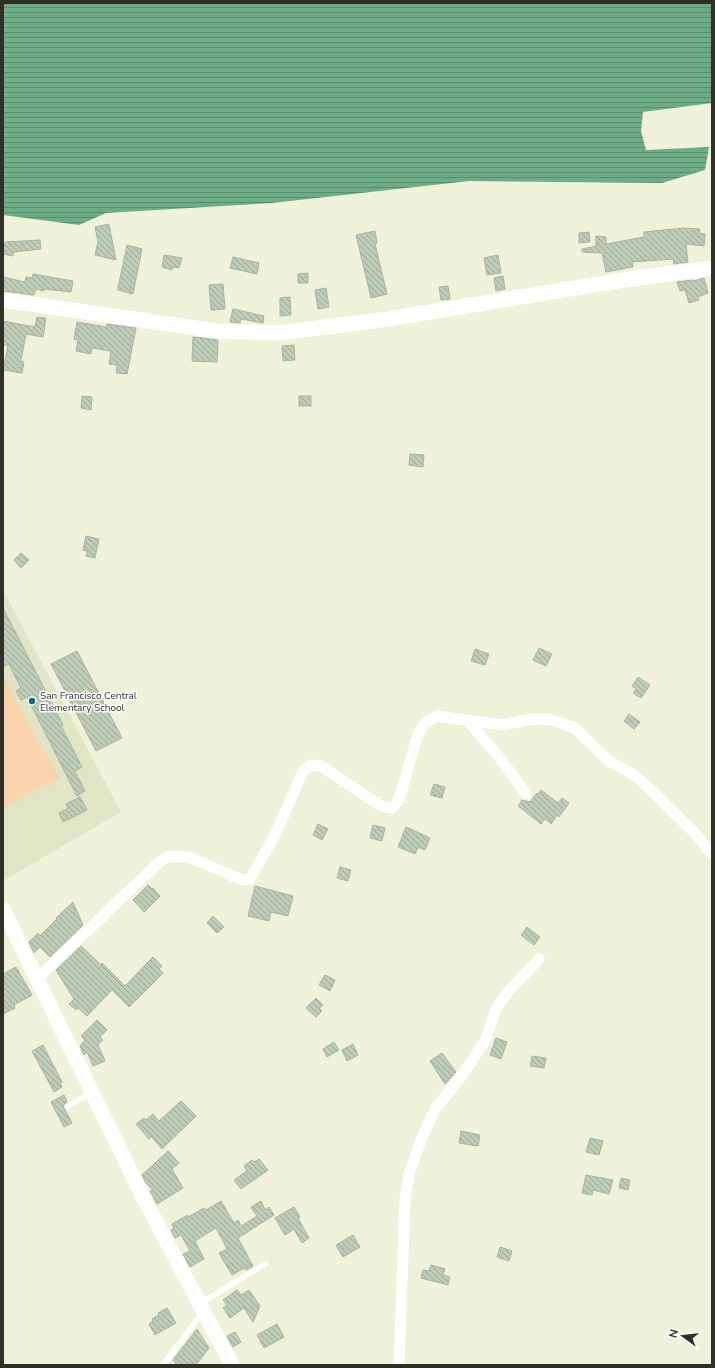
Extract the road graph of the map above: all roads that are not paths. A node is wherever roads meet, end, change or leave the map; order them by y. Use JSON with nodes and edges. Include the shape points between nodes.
{"nodes":[{"id":1,"x":712,"y":268,"type":"edge"},
{"id":2,"x":3,"y":300,"type":"edge"},
{"id":3,"x":468,"y":721,"type":"junction"},
{"id":4,"x":526,"y":794,"type":"dead end"},
{"id":5,"x":712,"y":854,"type":"edge"},
{"id":6,"x":3,"y":909,"type":"edge"},
{"id":7,"x":539,"y":959,"type":"dead end"},
{"id":8,"x":37,"y":978,"type":"junction"},
{"id":9,"x":92,"y":1092,"type":"junction"},
{"id":10,"x":68,"y":1106,"type":"dead end"},
{"id":11,"x":265,"y":1264,"type":"dead end"},
{"id":12,"x":201,"y":1308,"type":"junction"},
{"id":13,"x":163,"y":1365,"type":"edge"},
{"id":14,"x":232,"y":1365,"type":"edge"},
{"id":15,"x":399,"y":1365,"type":"edge"}],
"edges":[{"from":1,"to":2,"type":"street","via":[[388,319],[278,333],[216,331]]},
{"from":3,"to":4,"type":"street"},
{"from":3,"to":5,"type":"street","via":[[502,725],[549,718],[575,728],[609,761],[636,776],[694,832]]},
{"from":3,"to":8,"type":"street","via":[[437,716],[424,724],[417,737],[399,800],[392,808],[381,806],[321,766],[311,765],[303,771],[276,833],[250,879],[242,880],[189,857],[169,856],[158,863]]},
{"from":6,"to":8,"type":"street"},
{"from":7,"to":15,"type":"street","via":[[497,1007],[485,1041],[436,1108],[410,1171],[405,1199]]},
{"from":8,"to":9,"type":"street"},
{"from":9,"to":10,"type":"lane"},
{"from":9,"to":12,"type":"street"},
{"from":11,"to":12,"type":"lane"},
{"from":12,"to":13,"type":"lane"},
{"from":12,"to":14,"type":"street"}]}
